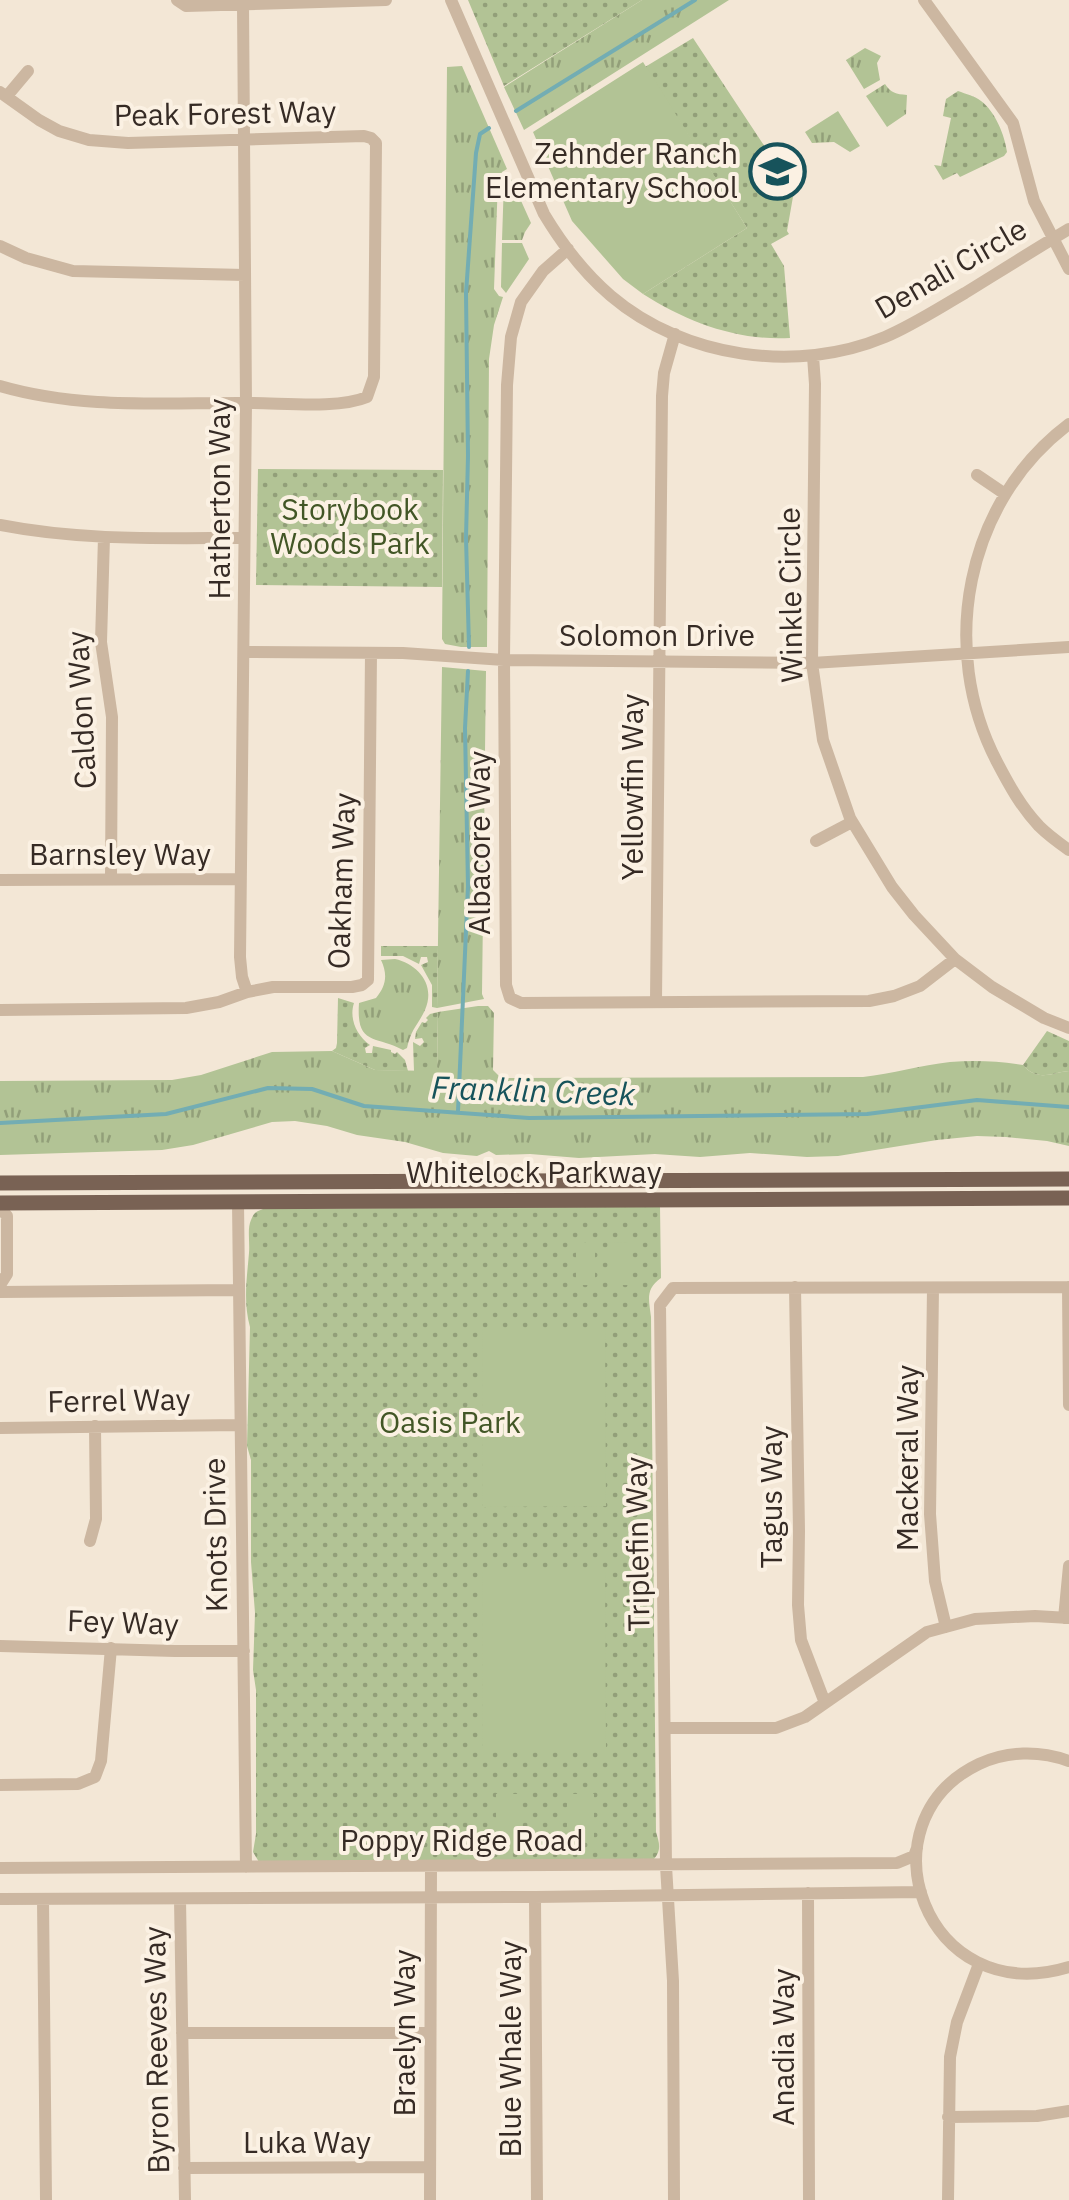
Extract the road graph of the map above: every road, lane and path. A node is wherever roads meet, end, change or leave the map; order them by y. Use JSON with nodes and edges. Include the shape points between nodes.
{"nodes":[{"id":1,"x":177,"y":0,"type":"edge"},
{"id":2,"x":386,"y":0,"type":"edge"},
{"id":3,"x":451,"y":0,"type":"edge"},
{"id":4,"x":924,"y":0,"type":"edge"},
{"id":5,"x":244,"y":6,"type":"junction"},
{"id":6,"x":28,"y":70,"type":"dead end"},
{"id":7,"x":4,"y":94,"type":"edge"},
{"id":8,"x":246,"y":139,"type":"junction"},
{"id":9,"x":1069,"y":230,"type":"edge"},
{"id":10,"x":0,"y":246,"type":"edge"},
{"id":11,"x":1061,"y":246,"type":"edge"},
{"id":12,"x":568,"y":249,"type":"junction"},
{"id":13,"x":1069,"y":270,"type":"edge"},
{"id":14,"x":246,"y":275,"type":"junction"},
{"id":15,"x":675,"y":334,"type":"junction"},
{"id":16,"x":812,"y":356,"type":"junction"},
{"id":17,"x":0,"y":386,"type":"edge"},
{"id":18,"x":246,"y":403,"type":"junction"},
{"id":19,"x":1069,"y":424,"type":"edge"},
{"id":20,"x":976,"y":475,"type":"dead end"},
{"id":21,"x":1004,"y":494,"type":"junction"},
{"id":22,"x":0,"y":526,"type":"edge"},
{"id":23,"x":104,"y":538,"type":"junction"},
{"id":24,"x":244,"y":538,"type":"junction"},
{"id":25,"x":1069,"y":647,"type":"edge"},
{"id":26,"x":244,"y":652,"type":"junction"},
{"id":27,"x":371,"y":653,"type":"junction"},
{"id":28,"x":965,"y":654,"type":"junction"},
{"id":29,"x":504,"y":660,"type":"junction"},
{"id":30,"x":659,"y":660,"type":"junction"},
{"id":31,"x":812,"y":662,"type":"junction"},
{"id":32,"x":852,"y":822,"type":"junction"},
{"id":33,"x":816,"y":841,"type":"dead end"},
{"id":34,"x":1069,"y":850,"type":"edge"},
{"id":35,"x":0,"y":880,"type":"edge"},
{"id":36,"x":111,"y":880,"type":"junction"},
{"id":37,"x":240,"y":880,"type":"junction"},
{"id":38,"x":955,"y":959,"type":"junction"},
{"id":39,"x":246,"y":992,"type":"junction"},
{"id":40,"x":656,"y":1002,"type":"junction"},
{"id":41,"x":0,"y":1010,"type":"edge"},
{"id":42,"x":1069,"y":1028,"type":"edge"},
{"id":43,"x":1069,"y":1179,"type":"edge"},
{"id":44,"x":0,"y":1183,"type":"edge"},
{"id":45,"x":1069,"y":1198,"type":"edge"},
{"id":46,"x":238,"y":1202,"type":"junction"},
{"id":47,"x":0,"y":1205,"type":"edge"},
{"id":48,"x":794,"y":1287,"type":"junction"},
{"id":49,"x":1069,"y":1287,"type":"edge"},
{"id":50,"x":933,"y":1288,"type":"junction"},
{"id":51,"x":0,"y":1289,"type":"edge"},
{"id":52,"x":237,"y":1290,"type":"junction"},
{"id":53,"x":1069,"y":1404,"type":"edge"},
{"id":54,"x":96,"y":1426,"type":"junction"},
{"id":55,"x":239,"y":1426,"type":"junction"},
{"id":56,"x":0,"y":1428,"type":"edge"},
{"id":57,"x":90,"y":1541,"type":"dead end"},
{"id":58,"x":1069,"y":1566,"type":"edge"},
{"id":59,"x":1066,"y":1618,"type":"edge"},
{"id":60,"x":946,"y":1626,"type":"junction"},
{"id":61,"x":0,"y":1646,"type":"edge"},
{"id":62,"x":111,"y":1648,"type":"junction"},
{"id":63,"x":244,"y":1651,"type":"junction"},
{"id":64,"x":825,"y":1702,"type":"junction"},
{"id":65,"x":666,"y":1728,"type":"junction"},
{"id":66,"x":1069,"y":1761,"type":"edge"},
{"id":67,"x":0,"y":1784,"type":"edge"},
{"id":68,"x":917,"y":1848,"type":"junction"},
{"id":69,"x":430,"y":1866,"type":"junction"},
{"id":70,"x":666,"y":1866,"type":"junction"},
{"id":71,"x":246,"y":1867,"type":"junction"},
{"id":72,"x":0,"y":1868,"type":"edge"},
{"id":73,"x":921,"y":1892,"type":"junction"},
{"id":74,"x":808,"y":1893,"type":"junction"},
{"id":75,"x":667,"y":1895,"type":"junction"},
{"id":76,"x":535,"y":1897,"type":"junction"},
{"id":77,"x":430,"y":1898,"type":"junction"},
{"id":78,"x":0,"y":1899,"type":"edge"},
{"id":79,"x":44,"y":1899,"type":"junction"},
{"id":80,"x":180,"y":1899,"type":"junction"},
{"id":81,"x":979,"y":1964,"type":"junction"},
{"id":82,"x":1069,"y":1967,"type":"edge"},
{"id":83,"x":182,"y":2033,"type":"junction"},
{"id":84,"x":430,"y":2033,"type":"junction"},
{"id":85,"x":1069,"y":2111,"type":"edge"},
{"id":86,"x":948,"y":2117,"type":"junction"},
{"id":87,"x":430,"y":2167,"type":"junction"},
{"id":88,"x":184,"y":2168,"type":"junction"},
{"id":89,"x":46,"y":2200,"type":"edge"},
{"id":90,"x":184,"y":2200,"type":"edge"},
{"id":91,"x":430,"y":2200,"type":"edge"},
{"id":92,"x":537,"y":2200,"type":"edge"},
{"id":93,"x":674,"y":2200,"type":"edge"},
{"id":94,"x":809,"y":2200,"type":"edge"},
{"id":95,"x":948,"y":2200,"type":"edge"}],
"edges":[{"from":1,"to":5,"type":"street","via":[[186,6]]},
{"from":2,"to":5,"type":"street"},
{"from":3,"to":12,"type":"street","name":"Denali Circle","via":[[544,214]]},
{"from":4,"to":11,"type":"street","via":[[1012,123],[1034,201]]},
{"from":5,"to":8,"type":"street","name":"Hatherton Way"},
{"from":6,"to":7,"type":"street"},
{"from":7,"to":8,"type":"street","name":"Peak Forest Way","via":[[39,120],[88,140]]},
{"from":8,"to":14,"type":"street","name":"Hatherton Way"},
{"from":8,"to":18,"type":"street","name":"Peak Forest Way","via":[[364,136],[376,143],[372,388],[358,401]]},
{"from":9,"to":11,"type":"street","name":"Denali Circle"},
{"from":10,"to":14,"type":"street","via":[[74,271]]},
{"from":11,"to":13,"type":"street"},
{"from":11,"to":16,"type":"street","name":"Denali Circle","via":[[896,332]]},
{"from":12,"to":15,"type":"street","name":"Denali Circle","via":[[614,298]]},
{"from":12,"to":29,"type":"street","name":"Albacore Way","via":[[522,302],[511,337]]},
{"from":14,"to":18,"type":"street","name":"Hatherton Way"},
{"from":15,"to":16,"type":"street","name":"Denali Circle","via":[[751,355]]},
{"from":15,"to":30,"type":"street","name":"Yellowfin Way","via":[[662,396]]},
{"from":16,"to":31,"type":"street","name":"Winkle Circle"},
{"from":17,"to":18,"type":"street","name":"Peak Forest Way","via":[[99,402]]},
{"from":18,"to":24,"type":"street","name":"Hatherton Way"},
{"from":19,"to":21,"type":"street"},
{"from":20,"to":21,"type":"street"},
{"from":21,"to":28,"type":"street","via":[[976,558]]},
{"from":22,"to":23,"type":"street"},
{"from":23,"to":24,"type":"street"},
{"from":23,"to":36,"type":"street","name":"Caldon Way","via":[[101,642],[112,717]]},
{"from":24,"to":26,"type":"street","name":"Hatherton Way"},
{"from":25,"to":28,"type":"street","name":"Solomon Drive"},
{"from":26,"to":27,"type":"street","name":"Solomon Drive"},
{"from":26,"to":37,"type":"street","name":"Hatherton Way"},
{"from":27,"to":29,"type":"street","name":"Solomon Drive"},
{"from":27,"to":39,"type":"street","name":"Oakham Way","via":[[368,980],[352,987]]},
{"from":28,"to":31,"type":"street","name":"Solomon Drive"},
{"from":28,"to":34,"type":"street","via":[[983,736],[1011,790]]},
{"from":29,"to":30,"type":"street","name":"Solomon Drive"},
{"from":29,"to":40,"type":"street","name":"Albacore Way","via":[[510,998]]},
{"from":30,"to":31,"type":"street","name":"Solomon Drive"},
{"from":30,"to":40,"type":"street","name":"Yellowfin Way"},
{"from":31,"to":32,"type":"street","name":"Winkle Circle","via":[[823,740]]},
{"from":32,"to":33,"type":"street"},
{"from":32,"to":38,"type":"street","name":"Winkle Circle","via":[[892,887]]},
{"from":35,"to":36,"type":"street","name":"Barnsley Way"},
{"from":36,"to":37,"type":"street","name":"Barnsley Way"},
{"from":37,"to":39,"type":"street","name":"Hatherton Way"},
{"from":38,"to":40,"type":"street","name":"Albacore Way","via":[[920,986],[869,1001]]},
{"from":38,"to":42,"type":"street","name":"Winkle Circle"},
{"from":39,"to":41,"type":"street","name":"Oakham Way","via":[[186,1008]]},
{"from":43,"to":44,"type":"main road","name":"Whitelock Parkway"},
{"from":45,"to":46,"type":"main road","name":"Whitelock Parkway"},
{"from":46,"to":47,"type":"main road","name":"Whitelock Parkway"},
{"from":46,"to":52,"type":"street","name":"Knots Drive"},
{"from":47,"to":51,"type":"street","via":[[7,1216],[7,1274]]},
{"from":48,"to":50,"type":"street","name":"Triplefin Way"},
{"from":48,"to":64,"type":"street","name":"Tagus Way","via":[[798,1604],[801,1640]]},
{"from":48,"to":65,"type":"street","name":"Triplefin Way","via":[[673,1288],[660,1305]]},
{"from":49,"to":50,"type":"street","name":"Triplefin Way"},
{"from":49,"to":53,"type":"street"},
{"from":50,"to":60,"type":"street","name":"Mackeral Way","via":[[930,1514],[934,1581]]},
{"from":51,"to":52,"type":"street"},
{"from":52,"to":55,"type":"street","name":"Knots Drive"},
{"from":54,"to":55,"type":"street","name":"Ferrel Way"},
{"from":54,"to":56,"type":"street","name":"Ferrel Way"},
{"from":54,"to":57,"type":"street"},
{"from":55,"to":63,"type":"street","name":"Knots Drive"},
{"from":58,"to":59,"type":"street"},
{"from":59,"to":60,"type":"street","via":[[975,1619]]},
{"from":60,"to":64,"type":"street","via":[[926,1632]]},
{"from":61,"to":62,"type":"street","name":"Fey Way"},
{"from":62,"to":63,"type":"street","name":"Fey Way"},
{"from":62,"to":67,"type":"street","via":[[95,1777],[78,1784]]},
{"from":63,"to":71,"type":"street","name":"Knots Drive"},
{"from":64,"to":65,"type":"street","via":[[776,1728]]},
{"from":65,"to":70,"type":"street","name":"Triplefin Way"},
{"from":66,"to":68,"type":"street","via":[[1028,1753],[974,1767],[933,1806]]},
{"from":68,"to":70,"type":"street","name":"Poppy Ridge Road","via":[[897,1863]]},
{"from":68,"to":73,"type":"street"},
{"from":69,"to":70,"type":"street","name":"Poppy Ridge Road"},
{"from":69,"to":71,"type":"street","name":"Poppy Ridge Road"},
{"from":69,"to":77,"type":"street","name":"Braelyn Way"},
{"from":70,"to":75,"type":"street","name":"Triplefin Way"},
{"from":71,"to":72,"type":"street","name":"Poppy Ridge Road"},
{"from":73,"to":74,"type":"street","name":"Poppy Ridge Road"},
{"from":73,"to":81,"type":"street","via":[[940,1932]]},
{"from":74,"to":75,"type":"street","name":"Poppy Ridge Road"},
{"from":74,"to":94,"type":"street","name":"Anadia Way"},
{"from":75,"to":76,"type":"street","name":"Poppy Ridge Road"},
{"from":75,"to":93,"type":"street","name":"Triplefin Way"},
{"from":76,"to":77,"type":"street","name":"Poppy Ridge Road"},
{"from":76,"to":92,"type":"street","name":"Blue Whale Way"},
{"from":77,"to":80,"type":"street","name":"Poppy Ridge Road"},
{"from":77,"to":84,"type":"street","name":"Braelyn Way"},
{"from":78,"to":79,"type":"street","name":"Poppy Ridge Road"},
{"from":79,"to":80,"type":"street","name":"Poppy Ridge Road"},
{"from":79,"to":89,"type":"street"},
{"from":80,"to":83,"type":"street","name":"Byron Reeves Way"},
{"from":81,"to":82,"type":"street","via":[[1017,1975]]},
{"from":81,"to":86,"type":"street","via":[[953,2040]]},
{"from":83,"to":84,"type":"street"},
{"from":83,"to":88,"type":"street","name":"Byron Reeves Way"},
{"from":84,"to":87,"type":"street","name":"Braelyn Way"},
{"from":85,"to":86,"type":"street"},
{"from":86,"to":95,"type":"street"},
{"from":87,"to":88,"type":"street","name":"Luka Way"},
{"from":87,"to":91,"type":"street","name":"Braelyn Way"},
{"from":88,"to":90,"type":"street","name":"Byron Reeves Way"}]}
